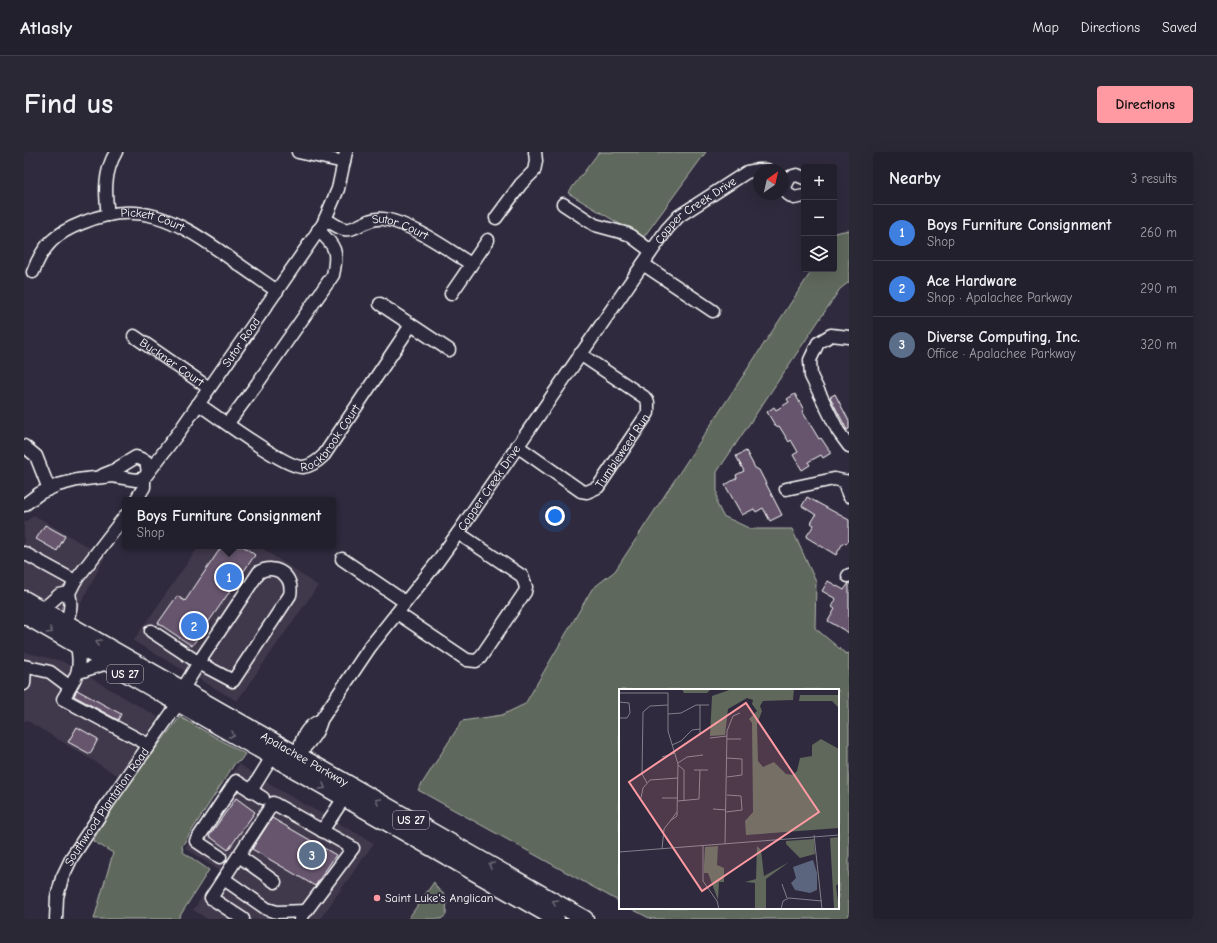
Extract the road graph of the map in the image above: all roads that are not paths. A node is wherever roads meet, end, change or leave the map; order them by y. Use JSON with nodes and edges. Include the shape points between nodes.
{"nodes":[{"id":1,"x":116,"y":152,"type":"edge"},
{"id":2,"x":298,"y":152,"type":"edge"},
{"id":3,"x":535,"y":152,"type":"edge"},
{"id":4,"x":345,"y":157,"type":"edge"},
{"id":5,"x":753,"y":171,"type":"edge"},
{"id":6,"x":789,"y":177,"type":"edge"},
{"id":7,"x":801,"y":177,"type":"edge"},
{"id":8,"x":789,"y":195,"type":"edge"},
{"id":9,"x":801,"y":197,"type":"edge"},
{"id":10,"x":563,"y":204,"type":"dead end"},
{"id":11,"x":108,"y":215,"type":"junction"},
{"id":12,"x":496,"y":218,"type":"dead end"},
{"id":13,"x":325,"y":219,"type":"junction"},
{"id":14,"x":318,"y":230,"type":"junction"},
{"id":15,"x":488,"y":240,"type":"dead end"},
{"id":16,"x":651,"y":251,"type":"junction"},
{"id":17,"x":471,"y":264,"type":"junction"},
{"id":18,"x":643,"y":264,"type":"junction"},
{"id":19,"x":33,"y":272,"type":"dead end"},
{"id":20,"x":277,"y":291,"type":"junction"},
{"id":21,"x":451,"y":294,"type":"dead end"},
{"id":22,"x":380,"y":304,"type":"dead end"},
{"id":23,"x":713,"y":311,"type":"dead end"},
{"id":24,"x":411,"y":325,"type":"junction"},
{"id":25,"x":134,"y":336,"type":"dead end"},
{"id":26,"x":849,"y":337,"type":"edge"},
{"id":27,"x":449,"y":350,"type":"dead end"},
{"id":28,"x":580,"y":354,"type":"junction"},
{"id":29,"x":209,"y":388,"type":"junction"},
{"id":30,"x":198,"y":404,"type":"junction"},
{"id":31,"x":228,"y":423,"type":"junction"},
{"id":32,"x":24,"y":446,"type":"edge"},
{"id":33,"x":517,"y":446,"type":"junction"},
{"id":34,"x":849,"y":446,"type":"edge"},
{"id":35,"x":162,"y":454,"type":"junction"},
{"id":36,"x":141,"y":458,"type":"junction"},
{"id":37,"x":127,"y":463,"type":"junction"},
{"id":38,"x":141,"y":476,"type":"junction"},
{"id":39,"x":97,"y":477,"type":"junction"},
{"id":40,"x":849,"y":482,"type":"edge"},
{"id":41,"x":49,"y":489,"type":"junction"},
{"id":42,"x":786,"y":489,"type":"dead end"},
{"id":43,"x":849,"y":496,"type":"edge"},
{"id":44,"x":138,"y":497,"type":"edge"},
{"id":45,"x":24,"y":505,"type":"edge"},
{"id":46,"x":122,"y":520,"type":"edge"},
{"id":47,"x":458,"y":533,"type":"junction"},
{"id":48,"x":24,"y":553,"type":"edge"},
{"id":49,"x":342,"y":559,"type":"dead end"},
{"id":50,"x":75,"y":581,"type":"junction"},
{"id":51,"x":68,"y":593,"type":"junction"},
{"id":52,"x":24,"y":599,"type":"edge"},
{"id":53,"x":405,"y":602,"type":"junction"},
{"id":54,"x":42,"y":610,"type":"junction"},
{"id":55,"x":397,"y":613,"type":"junction"},
{"id":56,"x":24,"y":615,"type":"edge"},
{"id":57,"x":66,"y":623,"type":"junction"},
{"id":58,"x":151,"y":631,"type":"dead end"},
{"id":59,"x":76,"y":646,"type":"junction"},
{"id":60,"x":107,"y":663,"type":"junction"},
{"id":61,"x":199,"y":663,"type":"junction"},
{"id":62,"x":24,"y":666,"type":"edge"},
{"id":63,"x":79,"y":672,"type":"junction"},
{"id":64,"x":24,"y":684,"type":"edge"},
{"id":65,"x":70,"y":687,"type":"junction"},
{"id":66,"x":180,"y":697,"type":"junction"},
{"id":67,"x":149,"y":745,"type":"junction"},
{"id":68,"x":272,"y":757,"type":"junction"},
{"id":69,"x":293,"y":761,"type":"junction"},
{"id":70,"x":251,"y":791,"type":"junction"},
{"id":71,"x":263,"y":798,"type":"dead end"},
{"id":72,"x":344,"y":798,"type":"junction"},
{"id":73,"x":322,"y":831,"type":"junction"},
{"id":74,"x":239,"y":856,"type":"junction"},
{"id":75,"x":220,"y":857,"type":"dead end"},
{"id":76,"x":224,"y":879,"type":"junction"},
{"id":77,"x":275,"y":882,"type":"dead end"},
{"id":78,"x":521,"y":891,"type":"junction"},
{"id":79,"x":303,"y":915,"type":"edge"},
{"id":80,"x":56,"y":919,"type":"edge"},
{"id":81,"x":243,"y":919,"type":"edge"},
{"id":82,"x":556,"y":919,"type":"edge"},
{"id":83,"x":585,"y":919,"type":"edge"}],
"edges":[{"from":1,"to":11,"type":"street","via":[[109,166],[105,189]]},
{"from":2,"to":4,"type":"street"},
{"from":3,"to":12,"type":"street","via":[[534,171]]},
{"from":4,"to":13,"type":"street","name":"Sutor Road","via":[[338,189]]},
{"from":5,"to":16,"type":"street","name":"Copper Creek Drive","via":[[747,172],[679,216]]},
{"from":6,"to":7,"type":"street"},
{"from":8,"to":9,"type":"street","via":[[794,198]]},
{"from":10,"to":16,"type":"street","name":"Copper Creek Drive","via":[[595,225],[628,234]]},
{"from":11,"to":19,"type":"street","name":"Pickett Court","via":[[85,221],[60,234],[47,244]]},
{"from":11,"to":20,"type":"street","name":"Pickett Court","via":[[134,213],[176,222]]},
{"from":13,"to":14,"type":"street","name":"Sutor Road"},
{"from":13,"to":17,"type":"street","name":"Sutor Court","via":[[344,230],[352,229],[368,220],[391,221],[438,243]]},
{"from":14,"to":20,"type":"street","name":"Sutor Road"},
{"from":14,"to":31,"type":"street","via":[[332,243],[335,251],[333,275]]},
{"from":15,"to":17,"type":"street"},
{"from":16,"to":18,"type":"street","name":"Copper Creek Drive"},
{"from":17,"to":21,"type":"street"},
{"from":18,"to":23,"type":"street"},
{"from":18,"to":28,"type":"street","name":"Copper Creek Drive"},
{"from":20,"to":29,"type":"street","name":"Sutor Road"},
{"from":22,"to":24,"type":"street"},
{"from":24,"to":27,"type":"street"},
{"from":24,"to":31,"type":"street","name":"Rockbrook Court","via":[[324,455],[314,463],[302,467],[284,462]]},
{"from":25,"to":29,"type":"street","name":"Buckner Court"},
{"from":26,"to":34,"type":"street","via":[[832,335],[818,343],[810,360],[811,376],[838,431]]},
{"from":28,"to":33,"type":"street","name":"Copper Creek Drive"},
{"from":28,"to":33,"type":"street","name":"Tumbleweed Run","via":[[648,402],[648,413],[598,487],[587,492],[581,490]]},
{"from":29,"to":30,"type":"street","name":"Sutor Road"},
{"from":30,"to":31,"type":"street","name":"Rockbrook Court"},
{"from":30,"to":35,"type":"street","name":"Sutor Road"},
{"from":32,"to":41,"type":"street","via":[[36,456]]},
{"from":33,"to":47,"type":"street","name":"Copper Creek Drive"},
{"from":35,"to":36,"type":"street"},
{"from":35,"to":38,"type":"street","name":"Sutor Road"},
{"from":36,"to":37,"type":"street","via":[[132,458]]},
{"from":36,"to":38,"type":"street","via":[[147,464]]},
{"from":37,"to":38,"type":"street","via":[[126,470]]},
{"from":37,"to":39,"type":"street"},
{"from":38,"to":39,"type":"street"},
{"from":38,"to":44,"type":"street","name":"Sutor Road","via":[[144,487]]},
{"from":39,"to":41,"type":"street"},
{"from":40,"to":42,"type":"street","via":[[834,479]]},
{"from":40,"to":43,"type":"street","via":[[846,489]]},
{"from":41,"to":45,"type":"street"},
{"from":46,"to":50,"type":"street"},
{"from":47,"to":53,"type":"street","name":"Copper Creek Drive"},
{"from":47,"to":55,"type":"street","via":[[522,576],[526,587],[516,607],[480,658],[476,661],[467,660]]},
{"from":48,"to":50,"type":"street"},
{"from":49,"to":53,"type":"street"},
{"from":50,"to":51,"type":"street"},
{"from":51,"to":54,"type":"street","via":[[59,595]]},
{"from":51,"to":57,"type":"street","via":[[71,602]]},
{"from":52,"to":54,"type":"main road","name":"Apalachee Parkway","number":"US 27"},
{"from":53,"to":55,"type":"street","name":"Copper Creek Drive"},
{"from":54,"to":57,"type":"main road","name":"Apalachee Parkway","number":"US 27"},
{"from":55,"to":69,"type":"street","name":"Copper Creek Drive","via":[[370,646],[321,720],[311,742]]},
{"from":56,"to":59,"type":"main road","number":"US 27","one_way":true},
{"from":66,"to":57,"type":"main road","name":"Apalachee Parkway","number":"US 27","one_way":true},
{"from":58,"to":61,"type":"street"},
{"from":59,"to":60,"type":"main road","number":"US 27"},
{"from":59,"to":63,"type":"street","via":[[80,660]]},
{"from":60,"to":63,"type":"street"},
{"from":60,"to":66,"type":"main road","number":"US 27","via":[[161,694],[176,694]]},
{"from":61,"to":61,"type":"street","name":"Southwood Plantation Road","via":[[233,681],[290,595],[291,584],[285,574],[274,569],[260,572]]},
{"from":61,"to":66,"type":"street","name":"Southwood Plantation Road"},
{"from":62,"to":64,"type":"street"},
{"from":62,"to":65,"type":"street","via":[[50,672]]},
{"from":63,"to":65,"type":"street"},
{"from":65,"to":67,"type":"street","via":[[63,699]]},
{"from":66,"to":67,"type":"street","name":"Southwood Plantation Road"},
{"from":66,"to":68,"type":"main road","name":"Apalachee Parkway","number":"US 27","one_way":true},
{"from":66,"to":69,"type":"main road","name":"Apalachee Parkway","number":"US 27","via":[[200,700]]},
{"from":67,"to":80,"type":"street","name":"Southwood Plantation Road","via":[[72,857],[57,897]]},
{"from":68,"to":69,"type":"main road","name":"Apalachee Parkway","number":"US 27"},
{"from":68,"to":70,"type":"street"},
{"from":69,"to":72,"type":"main road","name":"Apalachee Parkway","number":"US 27","one_way":true},
{"from":78,"to":69,"type":"main road","name":"Apalachee Parkway","number":"US 27","one_way":true},
{"from":70,"to":71,"type":"street"},
{"from":70,"to":75,"type":"street","via":[[236,781],[196,841]]},
{"from":72,"to":73,"type":"street"},
{"from":72,"to":78,"type":"main road","name":"Apalachee Parkway","number":"US 27"},
{"from":73,"to":74,"type":"street","via":[[273,803]]},
{"from":73,"to":79,"type":"street","via":[[353,848]]},
{"from":74,"to":76,"type":"street"},
{"from":74,"to":77,"type":"street"},
{"from":76,"to":79,"type":"street","via":[[267,909]]},
{"from":76,"to":81,"type":"street","via":[[211,898]]},
{"from":78,"to":82,"type":"main road","name":"Apalachee Parkway","number":"US 27"},
{"from":83,"to":78,"type":"main road","name":"Apalachee Parkway","number":"US 27","one_way":true}]}
